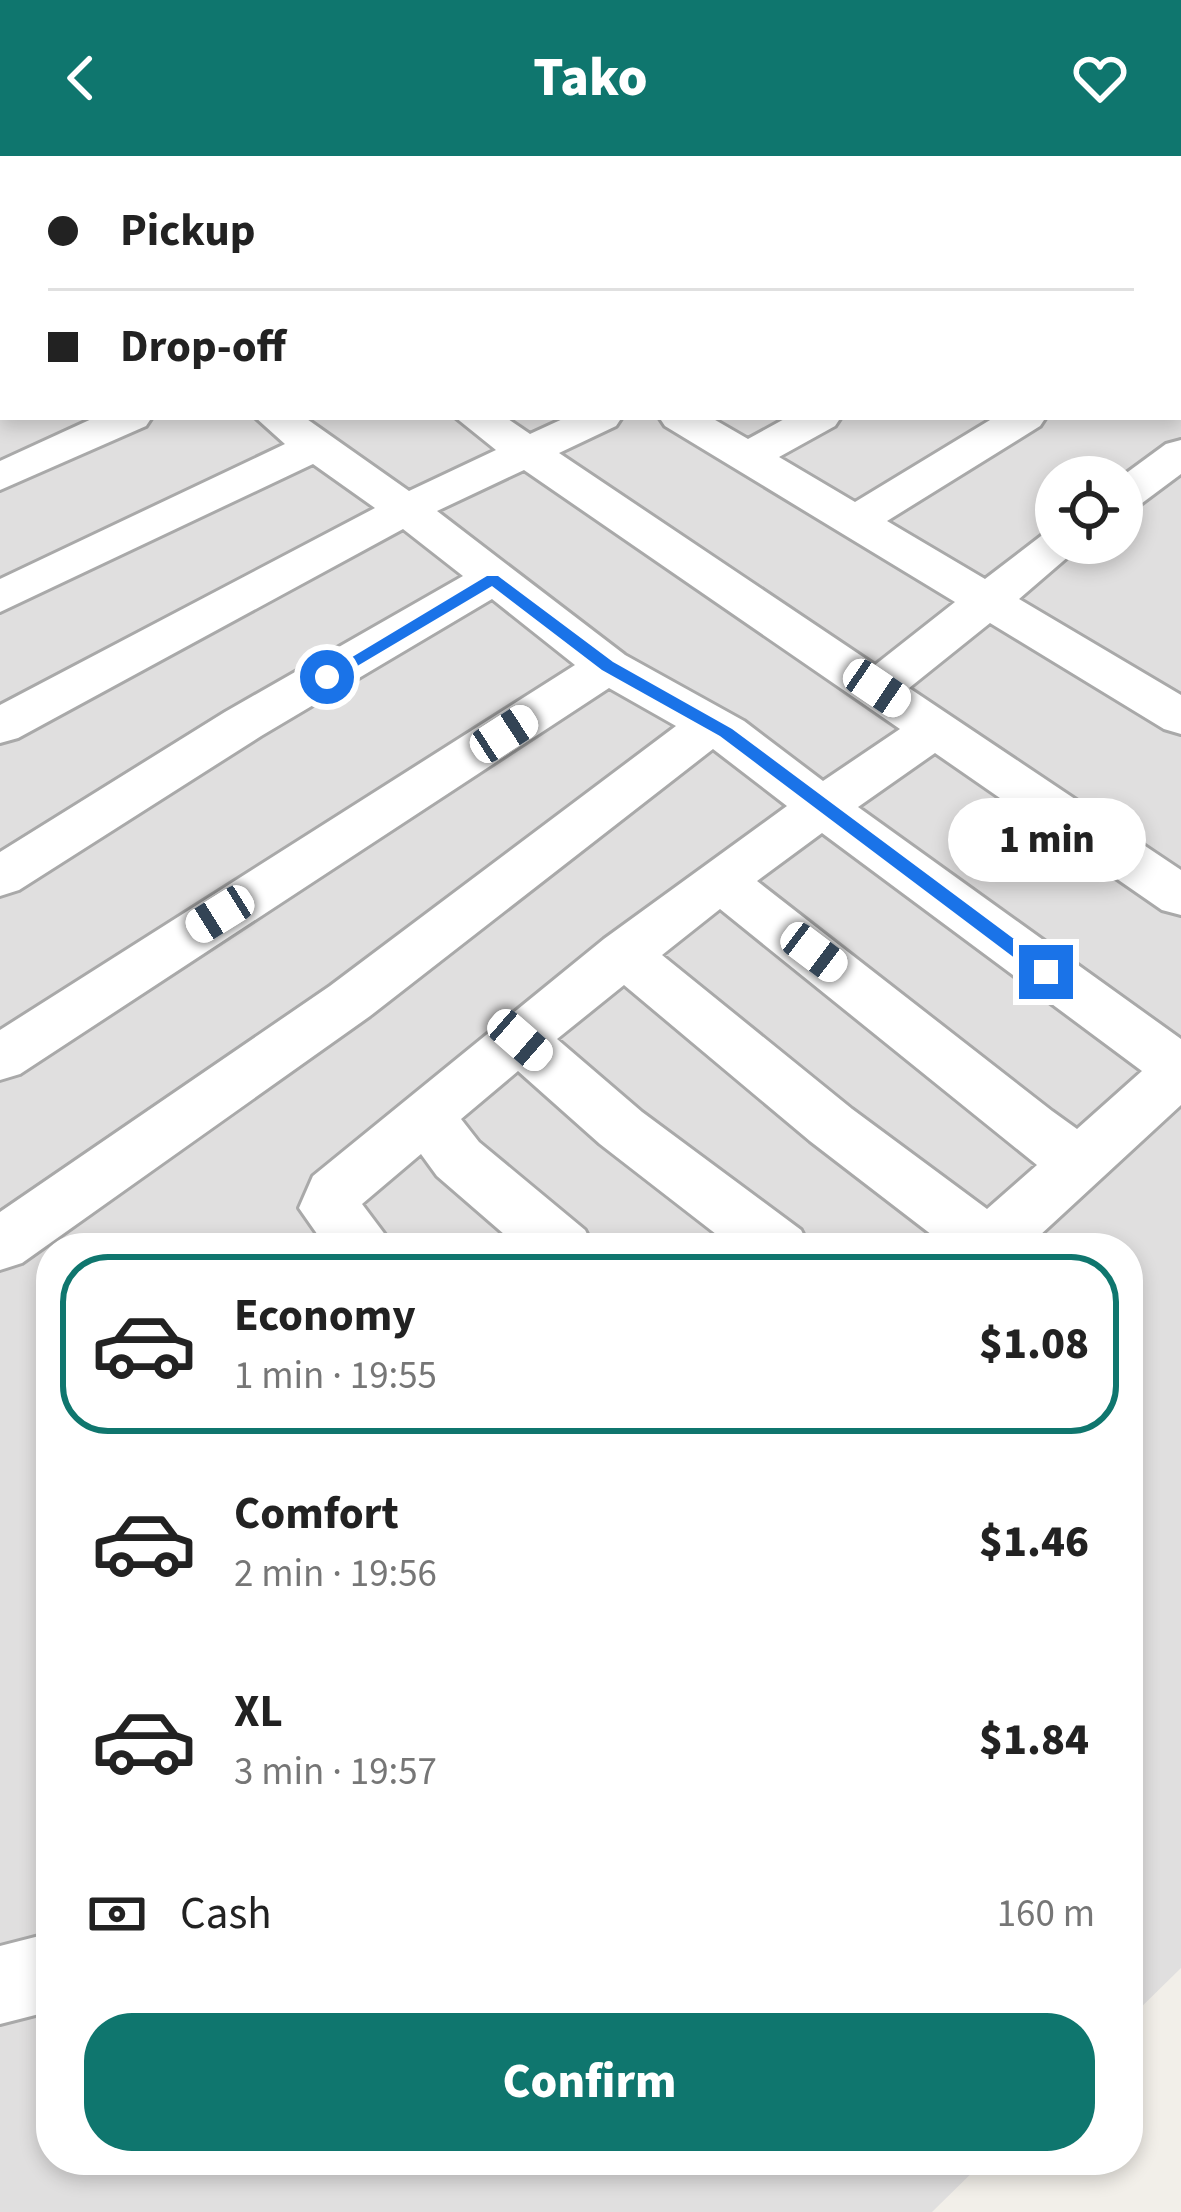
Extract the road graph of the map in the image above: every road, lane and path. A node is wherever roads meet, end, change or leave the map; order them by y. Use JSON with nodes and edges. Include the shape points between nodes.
{"nodes":[{"id":1,"x":124,"y":420,"type":"edge"},
{"id":2,"x":481,"y":420,"type":"edge"},
{"id":3,"x":595,"y":420,"type":"edge"},
{"id":4,"x":685,"y":420,"type":"edge"},
{"id":5,"x":815,"y":420,"type":"edge"},
{"id":6,"x":1020,"y":420,"type":"edge"},
{"id":7,"x":295,"y":432,"type":"edge"},
{"id":8,"x":529,"y":452,"type":"junction"},
{"id":9,"x":1181,"y":453,"type":"edge"},
{"id":10,"x":746,"y":458,"type":"junction"},
{"id":11,"x":0,"y":477,"type":"edge"},
{"id":12,"x":1143,"y":481,"type":"edge"},
{"id":13,"x":406,"y":509,"type":"junction"},
{"id":14,"x":854,"y":522,"type":"junction"},
{"id":15,"x":1035,"y":562,"type":"edge"},
{"id":16,"x":492,"y":580,"type":"junction"},
{"id":17,"x":0,"y":597,"type":"edge"},
{"id":18,"x":984,"y":600,"type":"junction"},
{"id":19,"x":1181,"y":658,"type":"edge"},
{"id":20,"x":608,"y":666,"type":"junction"},
{"id":21,"x":877,"y":688,"type":"junction"},
{"id":22,"x":1162,"y":706,"type":"edge"},
{"id":23,"x":712,"y":724,"type":"junction"},
{"id":24,"x":0,"y":725,"type":"edge"},
{"id":25,"x":937,"y":728,"type":"junction"},
{"id":26,"x":821,"y":805,"type":"junction"},
{"id":27,"x":0,"y":877,"type":"edge"},
{"id":28,"x":721,"y":882,"type":"junction"},
{"id":29,"x":1181,"y":896,"type":"edge"},
{"id":30,"x":623,"y":953,"type":"junction"},
{"id":31,"x":520,"y":1040,"type":"junction"},
{"id":32,"x":0,"y":1058,"type":"edge"},
{"id":33,"x":1181,"y":1070,"type":"edge"},
{"id":34,"x":426,"y":1118,"type":"junction"},
{"id":35,"x":1077,"y":1162,"type":"junction"},
{"id":36,"x":350,"y":1233,"type":"edge"},
{"id":37,"x":545,"y":1233,"type":"edge"},
{"id":38,"x":759,"y":1233,"type":"edge"},
{"id":39,"x":970,"y":1233,"type":"edge"},
{"id":40,"x":1001,"y":1233,"type":"edge"},
{"id":41,"x":0,"y":1245,"type":"edge"},
{"id":42,"x":36,"y":1976,"type":"edge"},
{"id":43,"x":0,"y":1985,"type":"edge"}],
"edges":[{"from":1,"to":11,"type":"street"},
{"from":2,"to":8,"type":"street"},
{"from":3,"to":8,"type":"street"},
{"from":4,"to":10,"type":"street"},
{"from":5,"to":10,"type":"street"},
{"from":6,"to":14,"type":"street"},
{"from":7,"to":13,"type":"street"},
{"from":7,"to":17,"type":"street"},
{"from":8,"to":13,"type":"street"},
{"from":8,"to":21,"type":"street"},
{"from":9,"to":12,"type":"street"},
{"from":10,"to":14,"type":"street"},
{"from":13,"to":16,"type":"street"},
{"from":13,"to":24,"type":"street"},
{"from":14,"to":18,"type":"street"},
{"from":15,"to":18,"type":"street"},
{"from":16,"to":20,"type":"street"},
{"from":16,"to":27,"type":"street"},
{"from":18,"to":21,"type":"street"},
{"from":18,"to":22,"type":"street"},
{"from":19,"to":22,"type":"street"},
{"from":20,"to":23,"type":"street"},
{"from":20,"to":32,"type":"street"},
{"from":21,"to":25,"type":"street"},
{"from":23,"to":26,"type":"street"},
{"from":23,"to":41,"type":"street","via":[[350,1001]]},
{"from":25,"to":26,"type":"street"},
{"from":25,"to":29,"type":"street"},
{"from":26,"to":28,"type":"street"},
{"from":26,"to":33,"type":"street"},
{"from":28,"to":30,"type":"street"},
{"from":28,"to":35,"type":"street"},
{"from":30,"to":31,"type":"street"},
{"from":30,"to":39,"type":"street"},
{"from":31,"to":34,"type":"street"},
{"from":31,"to":38,"type":"street","via":[[620,1129]]},
{"from":33,"to":35,"type":"street"},
{"from":34,"to":36,"type":"street","via":[[328,1202]]},
{"from":34,"to":37,"type":"street","via":[[458,1159]]},
{"from":35,"to":40,"type":"street"},
{"from":42,"to":43,"type":"street"}]}
